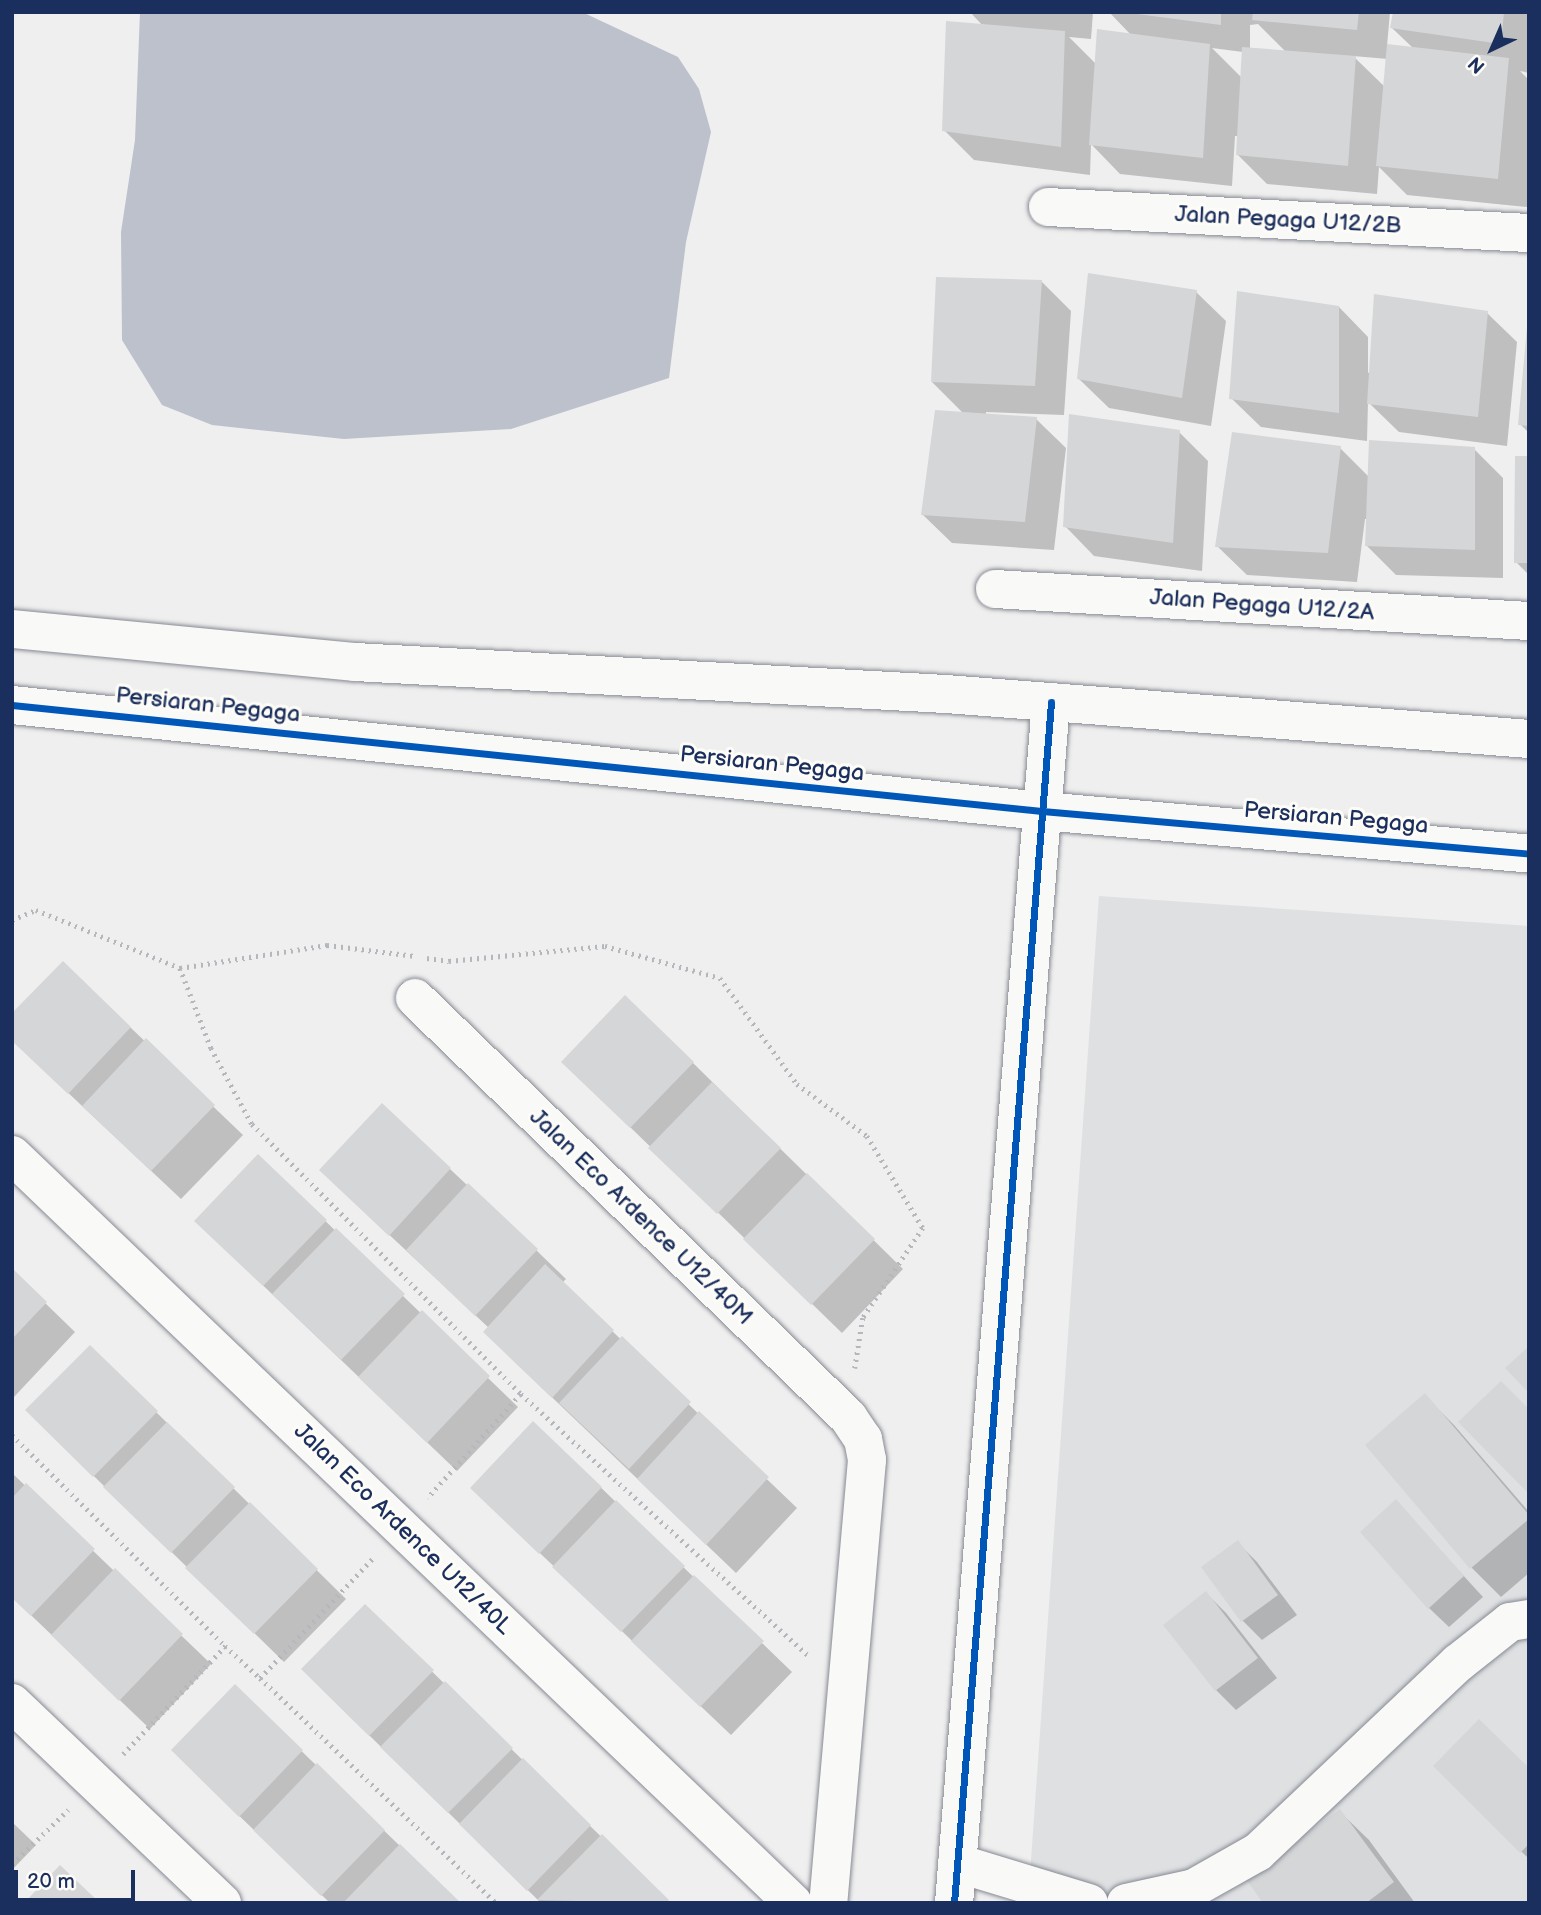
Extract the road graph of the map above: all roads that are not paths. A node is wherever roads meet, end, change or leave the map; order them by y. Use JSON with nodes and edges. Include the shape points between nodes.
{"nodes":[{"id":1,"x":1048,"y":207,"type":"dead end"},
{"id":2,"x":1529,"y":233,"type":"edge"},
{"id":3,"x":995,"y":589,"type":"dead end"},
{"id":4,"x":1529,"y":621,"type":"edge"},
{"id":5,"x":12,"y":629,"type":"edge"},
{"id":6,"x":1051,"y":702,"type":"junction"},
{"id":7,"x":12,"y":705,"type":"edge"},
{"id":8,"x":1529,"y":738,"type":"edge"},
{"id":9,"x":1042,"y":811,"type":"junction"},
{"id":10,"x":1529,"y":854,"type":"edge"},
{"id":11,"x":415,"y":998,"type":"dead end"},
{"id":12,"x":12,"y":1156,"type":"edge"},
{"id":13,"x":1529,"y":1619,"type":"edge"},
{"id":14,"x":12,"y":1703,"type":"edge"},
{"id":15,"x":957,"y":1864,"type":"junction"},
{"id":16,"x":222,"y":1903,"type":"edge"},
{"id":17,"x":793,"y":1903,"type":"edge"},
{"id":18,"x":828,"y":1903,"type":"edge"},
{"id":19,"x":954,"y":1903,"type":"edge"},
{"id":20,"x":1089,"y":1903,"type":"edge"},
{"id":21,"x":1126,"y":1903,"type":"edge"}],
"edges":[{"from":1,"to":2,"type":"street","name":"Jalan Pegaga U12/2B"},
{"from":3,"to":4,"type":"street","name":"Jalan Pegaga U12/2A"},
{"from":5,"to":6,"type":"street","via":[[355,662]]},
{"from":6,"to":8,"type":"street"},
{"from":6,"to":9,"type":"street"},
{"from":7,"to":9,"type":"street","name":"Persiaran Pegaga"},
{"from":9,"to":10,"type":"street","name":"Persiaran Pegaga"},
{"from":9,"to":15,"type":"street"},
{"from":11,"to":18,"type":"street","name":"Jalan Eco Ardence U12/40M","via":[[856,1428],[867,1460]]},
{"from":12,"to":17,"type":"street","name":"Jalan Eco Ardence U12/40L"},
{"from":13,"to":21,"type":"street","via":[[1510,1622],[1458,1663],[1258,1852],[1194,1888]]},
{"from":14,"to":16,"type":"street"},
{"from":15,"to":19,"type":"street"},
{"from":15,"to":20,"type":"street"}]}
